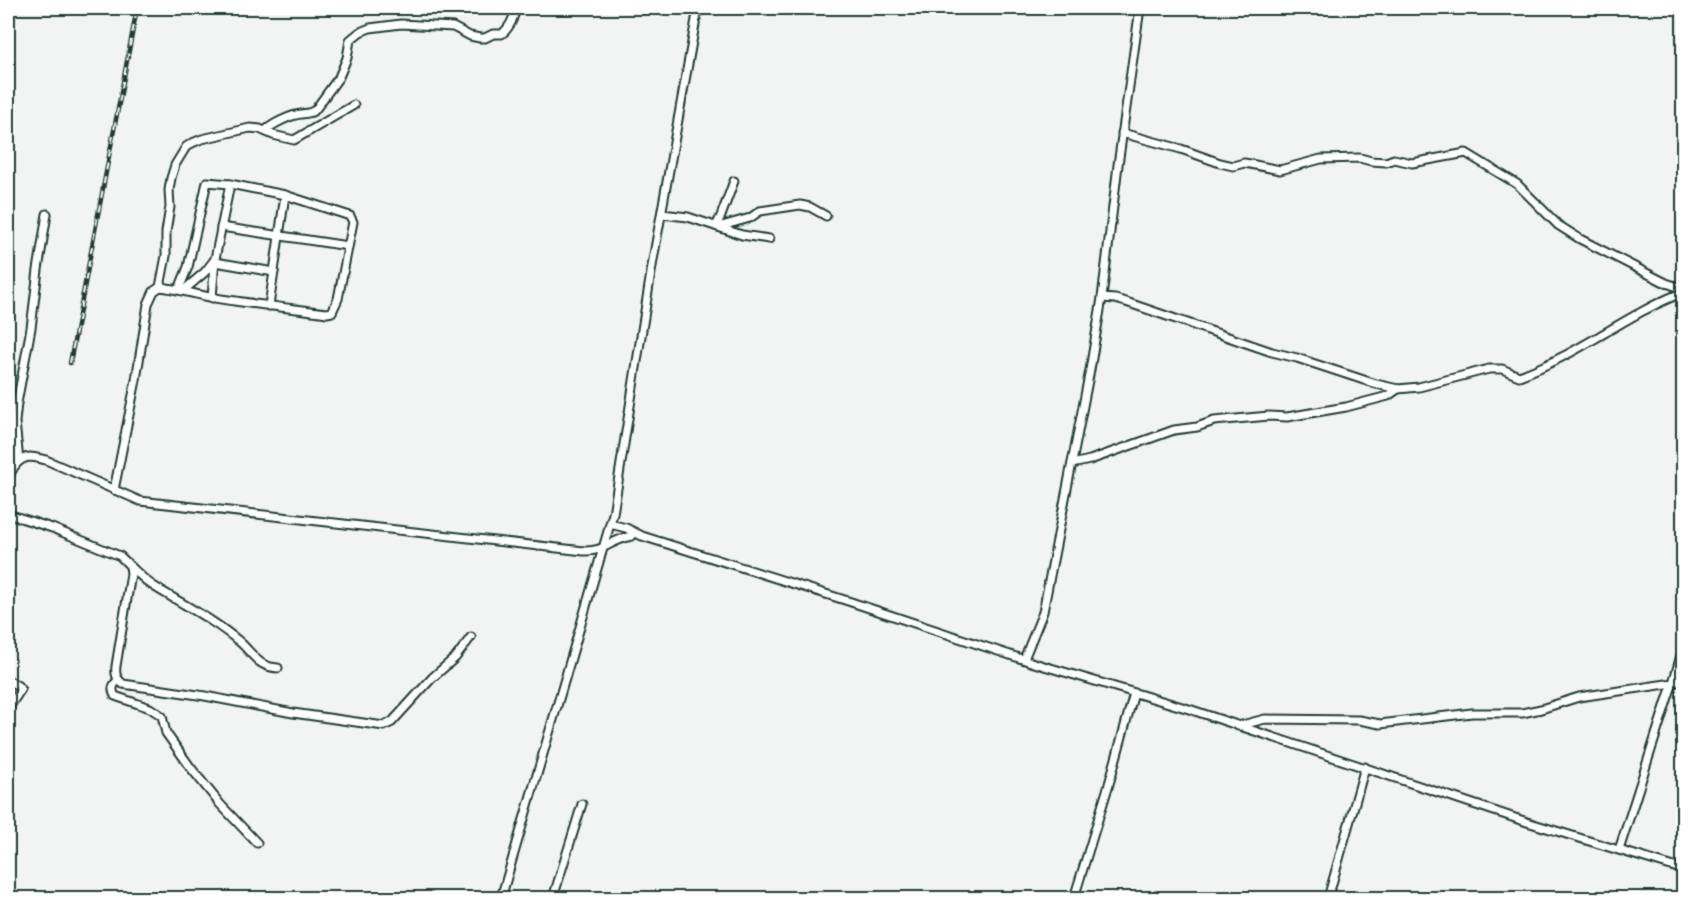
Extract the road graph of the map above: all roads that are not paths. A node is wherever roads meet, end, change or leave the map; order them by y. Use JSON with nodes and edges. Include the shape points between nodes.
{"nodes":[{"id":1,"x":516,"y":8,"type":"edge"},
{"id":2,"x":698,"y":8,"type":"edge"},
{"id":3,"x":1109,"y":8,"type":"edge"},
{"id":4,"x":1125,"y":8,"type":"edge"},
{"id":5,"x":1140,"y":8,"type":"edge"},
{"id":6,"x":354,"y":105,"type":"dead end"},
{"id":7,"x":265,"y":131,"type":"junction"},
{"id":8,"x":1122,"y":133,"type":"junction"},
{"id":9,"x":734,"y":181,"type":"dead end"},
{"id":10,"x":230,"y":184,"type":"junction"},
{"id":11,"x":285,"y":195,"type":"junction"},
{"id":12,"x":47,"y":214,"type":"dead end"},
{"id":13,"x":662,"y":214,"type":"junction"},
{"id":14,"x":826,"y":216,"type":"dead end"},
{"id":15,"x":717,"y":226,"type":"junction"},
{"id":16,"x":221,"y":227,"type":"junction"},
{"id":17,"x":279,"y":235,"type":"junction"},
{"id":18,"x":769,"y":239,"type":"dead end"},
{"id":19,"x":348,"y":246,"type":"junction"},
{"id":20,"x":215,"y":261,"type":"junction"},
{"id":21,"x":274,"y":272,"type":"junction"},
{"id":22,"x":160,"y":287,"type":"junction"},
{"id":23,"x":182,"y":290,"type":"junction"},
{"id":24,"x":1683,"y":291,"type":"edge"},
{"id":25,"x":212,"y":298,"type":"junction"},
{"id":26,"x":1102,"y":298,"type":"junction"},
{"id":27,"x":269,"y":306,"type":"junction"},
{"id":28,"x":1398,"y":389,"type":"junction"},
{"id":29,"x":19,"y":461,"type":"junction"},
{"id":30,"x":1072,"y":464,"type":"junction"},
{"id":31,"x":8,"y":481,"type":"edge"},
{"id":32,"x":114,"y":490,"type":"junction"},
{"id":33,"x":8,"y":514,"type":"edge"},
{"id":34,"x":613,"y":514,"type":"junction"},
{"id":35,"x":609,"y":528,"type":"junction"},
{"id":36,"x":626,"y":528,"type":"junction"},
{"id":37,"x":632,"y":536,"type":"junction"},
{"id":38,"x":642,"y":536,"type":"junction"},
{"id":39,"x":604,"y":548,"type":"junction"},
{"id":40,"x":130,"y":566,"type":"junction"},
{"id":41,"x":471,"y":637,"type":"dead end"},
{"id":42,"x":1683,"y":645,"type":"edge"},
{"id":43,"x":1024,"y":659,"type":"junction"},
{"id":44,"x":278,"y":668,"type":"dead end"},
{"id":45,"x":1683,"y":679,"type":"edge"},
{"id":46,"x":8,"y":680,"type":"edge"},
{"id":47,"x":118,"y":680,"type":"junction"},
{"id":48,"x":1673,"y":682,"type":"junction"},
{"id":49,"x":1134,"y":693,"type":"junction"},
{"id":50,"x":8,"y":709,"type":"edge"},
{"id":51,"x":1238,"y":726,"type":"junction"},
{"id":52,"x":1365,"y":767,"type":"junction"},
{"id":53,"x":582,"y":804,"type":"dead end"},
{"id":54,"x":257,"y":843,"type":"dead end"},
{"id":55,"x":1619,"y":850,"type":"junction"},
{"id":56,"x":1683,"y":870,"type":"edge"},
{"id":57,"x":501,"y":898,"type":"edge"},
{"id":58,"x":553,"y":898,"type":"edge"},
{"id":59,"x":1074,"y":898,"type":"edge"},
{"id":60,"x":1328,"y":898,"type":"edge"}],
"edges":[{"from":1,"to":7,"type":"street","via":[[507,30],[485,38],[453,27],[414,24],[360,32],[350,40],[339,77],[315,110],[274,123]]},
{"from":2,"to":13,"type":"street"},
{"from":3,"to":4,"type":"street"},
{"from":5,"to":8,"type":"street"},
{"from":6,"to":7,"type":"street","via":[[294,140]]},
{"from":7,"to":22,"type":"street","via":[[250,128],[210,137],[192,143],[181,154],[169,189],[166,256]]},
{"from":8,"to":24,"type":"street","via":[[1220,164],[1245,163],[1280,170],[1321,159],[1394,159],[1412,163],[1466,153],[1517,184],[1558,225],[1580,239]]},
{"from":8,"to":26,"type":"street"},
{"from":9,"to":15,"type":"street"},
{"from":10,"to":11,"type":"street"},
{"from":10,"to":16,"type":"street"},
{"from":10,"to":23,"type":"street","via":[[207,182]]},
{"from":11,"to":17,"type":"street"},
{"from":11,"to":19,"type":"street","via":[[350,216],[353,222]]},
{"from":12,"to":29,"type":"street","via":[[17,403]]},
{"from":13,"to":15,"type":"street"},
{"from":13,"to":34,"type":"street"},
{"from":14,"to":15,"type":"street","via":[[800,205],[760,211],[750,218]]},
{"from":15,"to":18,"type":"street"},
{"from":16,"to":17,"type":"street"},
{"from":16,"to":20,"type":"street"},
{"from":17,"to":19,"type":"street"},
{"from":17,"to":21,"type":"street"},
{"from":19,"to":27,"type":"street","via":[[332,312]]},
{"from":20,"to":21,"type":"street"},
{"from":20,"to":23,"type":"street"},
{"from":20,"to":25,"type":"street"},
{"from":21,"to":27,"type":"street"},
{"from":22,"to":23,"type":"street"},
{"from":22,"to":32,"type":"street","via":[[148,304]]},
{"from":23,"to":25,"type":"street"},
{"from":24,"to":28,"type":"street","via":[[1549,364],[1519,376],[1490,369]]},
{"from":25,"to":27,"type":"street"},
{"from":26,"to":28,"type":"street"},
{"from":26,"to":30,"type":"street"},
{"from":28,"to":30,"type":"street","via":[[1388,396],[1346,408],[1287,417],[1214,421]]},
{"from":29,"to":31,"type":"street"},
{"from":29,"to":32,"type":"street","via":[[30,457],[46,460]]},
{"from":30,"to":43,"type":"street","via":[[1043,612]]},
{"from":32,"to":39,"type":"street","via":[[140,501],[198,508],[584,551]]},
{"from":33,"to":40,"type":"street","via":[[101,547]]},
{"from":34,"to":35,"type":"street"},
{"from":34,"to":36,"type":"street"},
{"from":35,"to":36,"type":"street"},
{"from":35,"to":37,"type":"street"},
{"from":35,"to":39,"type":"street"},
{"from":36,"to":38,"type":"street"},
{"from":37,"to":38,"type":"street"},
{"from":37,"to":39,"type":"street"},
{"from":38,"to":43,"type":"street"},
{"from":39,"to":57,"type":"street"},
{"from":40,"to":44,"type":"street","via":[[155,587],[221,628],[262,665]]},
{"from":40,"to":47,"type":"street","via":[[116,666]]},
{"from":41,"to":47,"type":"street","via":[[456,657],[384,726],[132,686]]},
{"from":42,"to":48,"type":"street"},
{"from":43,"to":49,"type":"street"},
{"from":45,"to":48,"type":"street"},
{"from":46,"to":50,"type":"street","via":[[21,689]]},
{"from":47,"to":54,"type":"street","via":[[113,688],[115,696],[162,716],[166,733],[191,768]]},
{"from":48,"to":51,"type":"street","via":[[1579,697],[1522,713],[1472,713],[1380,724],[1359,720],[1265,719]]},
{"from":48,"to":55,"type":"street"},
{"from":49,"to":51,"type":"street"},
{"from":49,"to":59,"type":"street"},
{"from":51,"to":52,"type":"street"},
{"from":52,"to":55,"type":"street"},
{"from":52,"to":60,"type":"street"},
{"from":53,"to":58,"type":"street"},
{"from":55,"to":56,"type":"street"}]}
